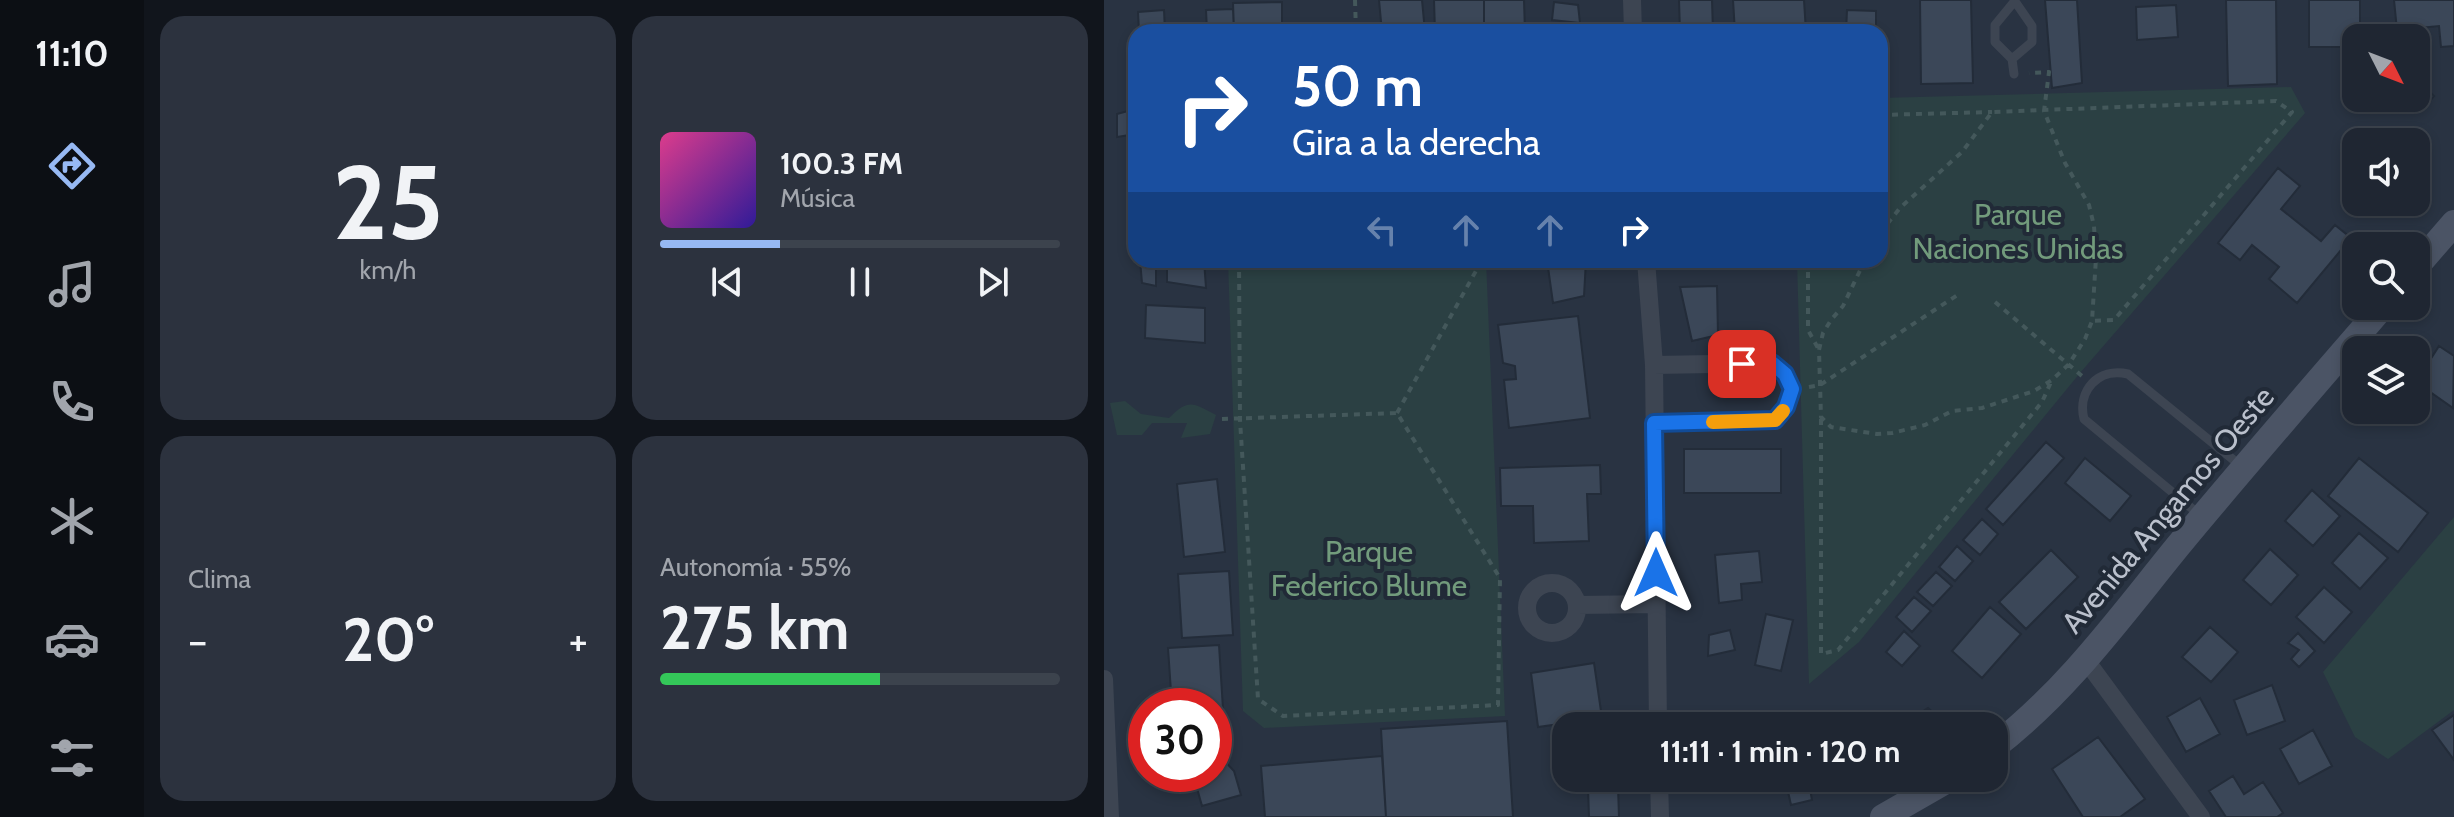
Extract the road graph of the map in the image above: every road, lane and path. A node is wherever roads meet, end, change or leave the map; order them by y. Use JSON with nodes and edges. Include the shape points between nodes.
{"nodes":[{"id":1,"x":1355,"y":0,"type":"edge"},
{"id":2,"x":1632,"y":0,"type":"edge"},
{"id":3,"x":2014,"y":1,"type":"edge"},
{"id":4,"x":1356,"y":24,"type":"edge"},
{"id":5,"x":1633,"y":24,"type":"edge"},
{"id":6,"x":2012,"y":59,"type":"junction"},
{"id":7,"x":2014,"y":74,"type":"joint"},
{"id":8,"x":2044,"y":111,"type":"junction"},
{"id":9,"x":1992,"y":112,"type":"junction"},
{"id":10,"x":1888,"y":115,"type":"edge"},
{"id":11,"x":1888,"y":223,"type":"edge"},
{"id":12,"x":2454,"y":223,"type":"edge"},
{"id":13,"x":2430,"y":251,"type":"edge"},
{"id":14,"x":1239,"y":268,"type":"edge"},
{"id":15,"x":1478,"y":268,"type":"edge"},
{"id":16,"x":1647,"y":268,"type":"edge"},
{"id":17,"x":1808,"y":268,"type":"edge"},
{"id":18,"x":1861,"y":268,"type":"edge"},
{"id":19,"x":1959,"y":294,"type":"dead end"},
{"id":20,"x":1995,"y":302,"type":"dead end"},
{"id":21,"x":2371,"y":320,"type":"edge"},
{"id":22,"x":2092,"y":321,"type":"junction"},
{"id":23,"x":1819,"y":350,"type":"junction"},
{"id":24,"x":2069,"y":364,"type":"junction"},
{"id":25,"x":1654,"y":365,"type":"junction"},
{"id":26,"x":2052,"y":380,"type":"junction"},
{"id":27,"x":1820,"y":385,"type":"junction"},
{"id":28,"x":2088,"y":386,"type":"junction"},
{"id":29,"x":1792,"y":389,"type":"junction"},
{"id":30,"x":1397,"y":413,"type":"junction"},
{"id":31,"x":1821,"y":417,"type":"junction"},
{"id":32,"x":1222,"y":419,"type":"dead end"},
{"id":33,"x":1240,"y":420,"type":"junction"},
{"id":34,"x":1654,"y":423,"type":"junction"},
{"id":35,"x":2244,"y":468,"type":"junction"},
{"id":36,"x":2203,"y":517,"type":"junction"},
{"id":37,"x":1656,"y":604,"type":"junction"},
{"id":38,"x":1577,"y":605,"type":"dead end"},
{"id":39,"x":2085,"y":659,"type":"junction"},
{"id":40,"x":1104,"y":679,"type":"edge"},
{"id":41,"x":1658,"y":712,"type":"edge"},
{"id":42,"x":2008,"y":737,"type":"edge"},
{"id":43,"x":1659,"y":792,"type":"edge"},
{"id":44,"x":1930,"y":792,"type":"edge"},
{"id":45,"x":1110,"y":817,"type":"edge"},
{"id":46,"x":1660,"y":817,"type":"edge"},
{"id":47,"x":1883,"y":817,"type":"edge"},
{"id":48,"x":2201,"y":817,"type":"edge"}],
"edges":[{"from":1,"to":4,"type":"path"},
{"from":2,"to":5,"type":"street"},
{"from":3,"to":6,"type":"lane","via":[[1995,25],[1995,42]]},
{"from":3,"to":6,"type":"lane","via":[[2032,26],[2032,42]]},
{"from":6,"to":7,"type":"lane"},
{"from":7,"to":8,"type":"path","via":[[2049,72]]},
{"from":8,"to":9,"type":"path"},
{"from":8,"to":22,"type":"path","via":[[2094,226]]},
{"from":8,"to":22,"type":"path","via":[[2276,101],[2292,112],[2114,320]]},
{"from":9,"to":10,"type":"path"},
{"from":9,"to":11,"type":"path","via":[[1962,152]]},
{"from":12,"to":13,"type":"street"},
{"from":14,"to":33,"type":"path"},
{"from":15,"to":30,"type":"path"},
{"from":16,"to":25,"type":"street"},
{"from":17,"to":23,"type":"path","via":[[1808,330]]},
{"from":18,"to":23,"type":"path","via":[[1823,333]]},
{"from":19,"to":27,"type":"path"},
{"from":20,"to":24,"type":"path"},
{"from":21,"to":35,"type":"street","name":"Avenida Angamos Oeste"},
{"from":22,"to":24,"type":"path"},
{"from":23,"to":27,"type":"path"},
{"from":24,"to":26,"type":"path"},
{"from":24,"to":28,"type":"path"},
{"from":25,"to":29,"type":"street","via":[[1772,363]]},
{"from":25,"to":34,"type":"street"},
{"from":26,"to":31,"type":"path","via":[[2022,395],[1952,411],[1892,433],[1831,427]]},
{"from":26,"to":31,"type":"path","via":[[2042,402],[1838,650],[1821,654]]},
{"from":27,"to":29,"type":"path"},
{"from":27,"to":31,"type":"path"},
{"from":28,"to":35,"type":"lane","via":[[2107,373],[2128,374]]},
{"from":28,"to":36,"type":"lane","via":[[2084,419]]},
{"from":29,"to":34,"type":"street","via":[[1775,420]]},
{"from":30,"to":33,"type":"path"},
{"from":30,"to":33,"type":"path","via":[[1500,578],[1498,705],[1283,716],[1258,699]]},
{"from":32,"to":33,"type":"path"},
{"from":34,"to":37,"type":"street"},
{"from":35,"to":36,"type":"street","name":"Avenida Angamos Oeste"},
{"from":36,"to":39,"type":"street","name":"Avenida Angamos Oeste"},
{"from":37,"to":38,"type":"street"},
{"from":37,"to":41,"type":"street"},
{"from":39,"to":42,"type":"street","name":"Avenida Angamos Oeste"},
{"from":39,"to":48,"type":"street"},
{"from":40,"to":45,"type":"street"},
{"from":43,"to":46,"type":"street"},
{"from":44,"to":47,"type":"street"}]}
